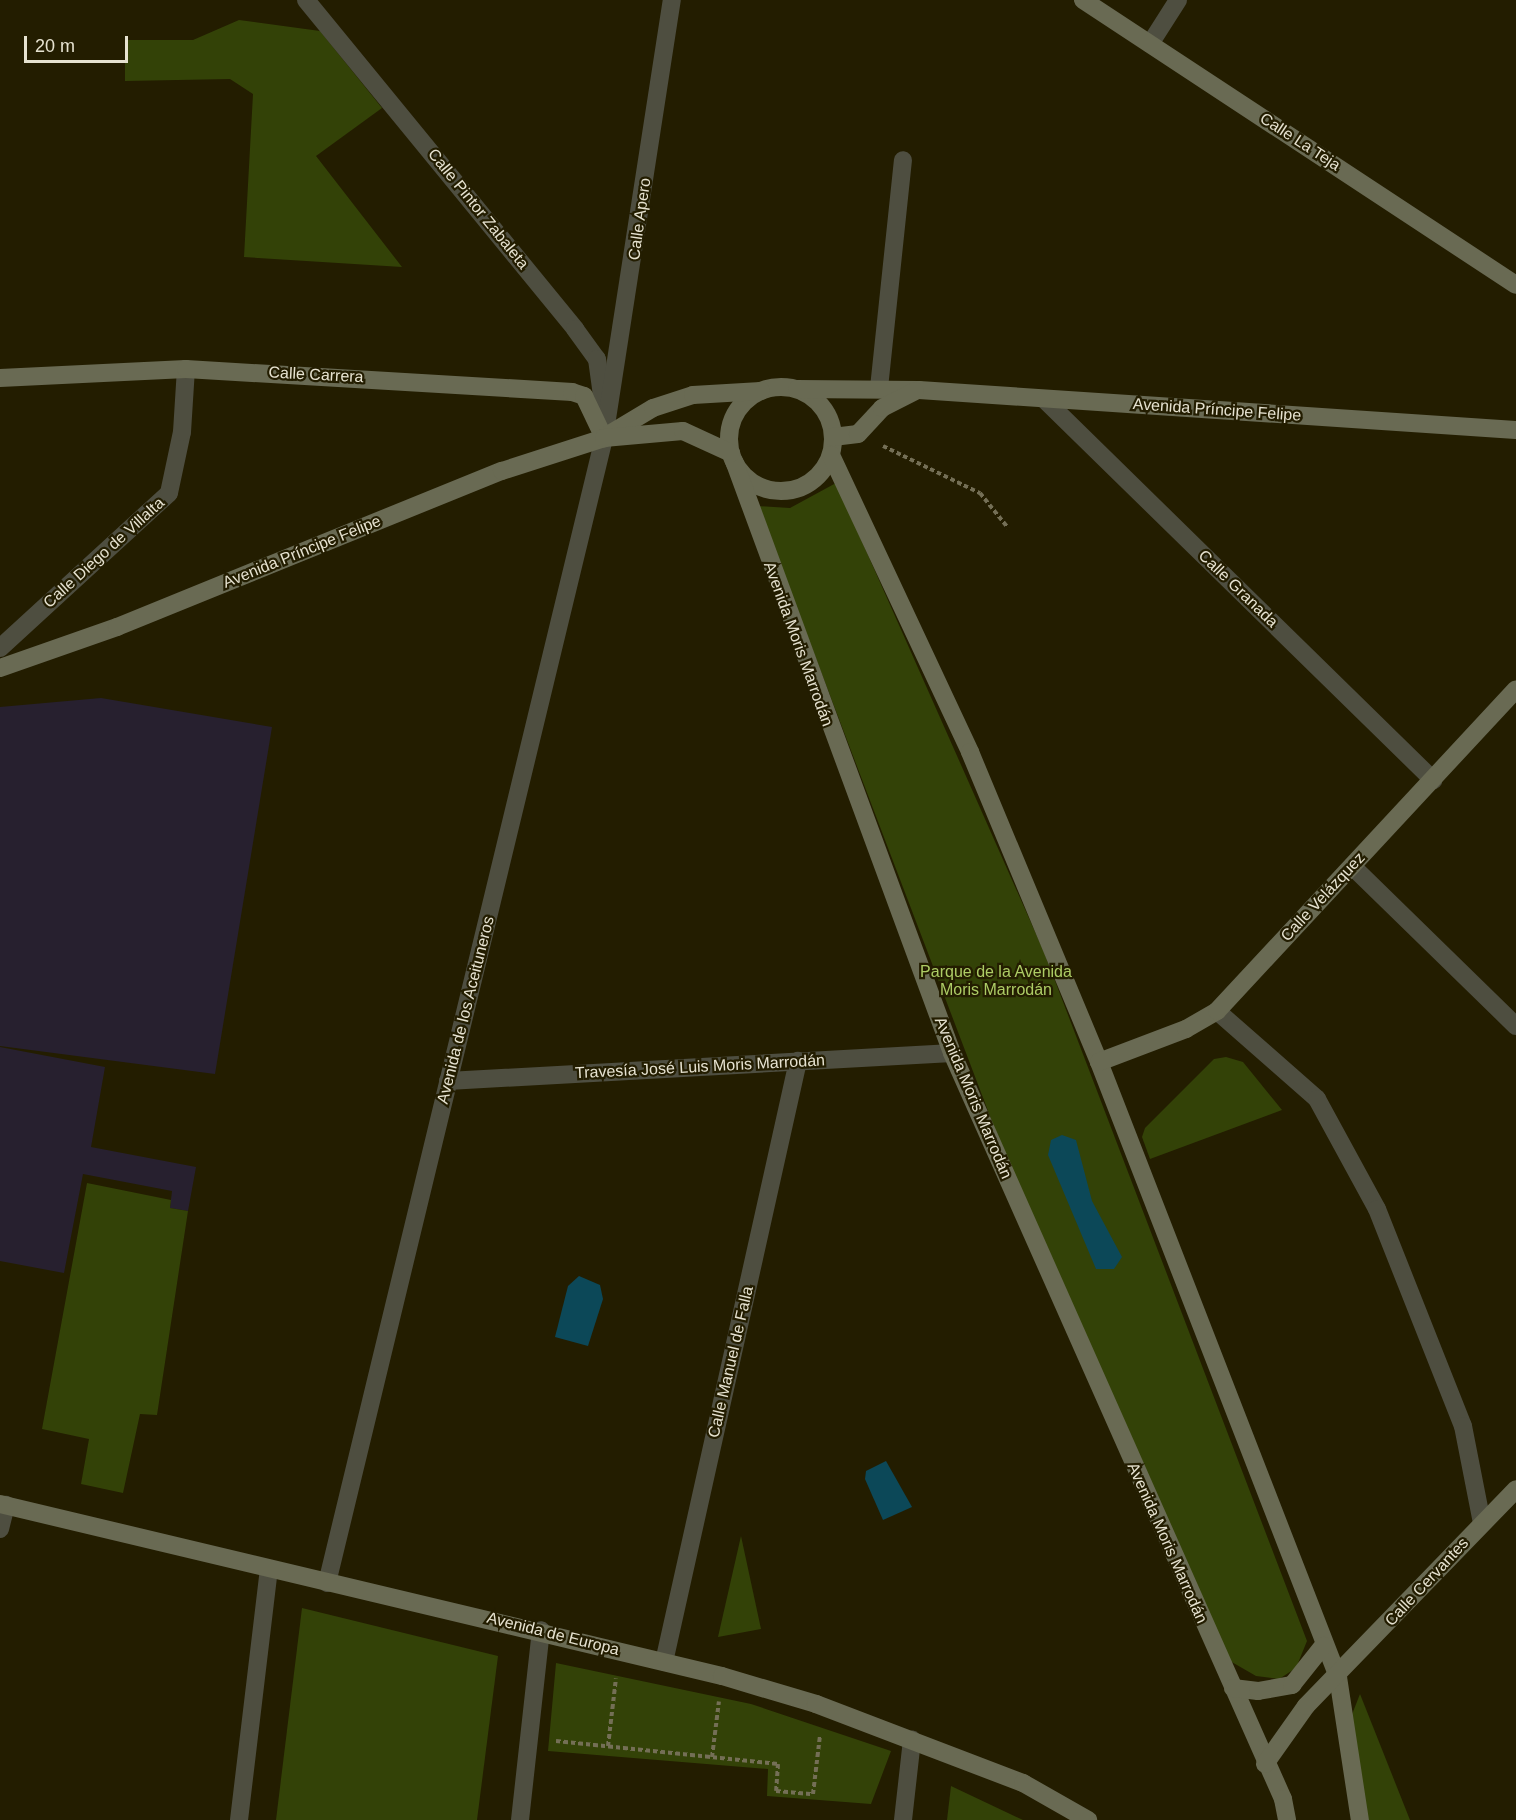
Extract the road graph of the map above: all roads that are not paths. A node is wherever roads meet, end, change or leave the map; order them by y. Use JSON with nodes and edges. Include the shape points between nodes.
{"nodes":[{"id":1,"x":306,"y":0,"type":"edge"},
{"id":2,"x":672,"y":0,"type":"edge"},
{"id":3,"x":1083,"y":0,"type":"edge"},
{"id":4,"x":1178,"y":0,"type":"edge"},
{"id":5,"x":1150,"y":44,"type":"junction"},
{"id":6,"x":903,"y":160,"type":"dead end"},
{"id":7,"x":1516,"y":285,"type":"edge"},
{"id":8,"x":186,"y":369,"type":"junction"},
{"id":9,"x":0,"y":378,"type":"edge"},
{"id":10,"x":879,"y":388,"type":"junction"},
{"id":11,"x":797,"y":389,"type":"junction"},
{"id":12,"x":919,"y":390,"type":"junction"},
{"id":13,"x":761,"y":391,"type":"junction"},
{"id":14,"x":1044,"y":399,"type":"junction"},
{"id":15,"x":1516,"y":430,"type":"edge"},
{"id":16,"x":604,"y":438,"type":"junction"},
{"id":17,"x":832,"y":446,"type":"junction"},
{"id":18,"x":733,"y":457,"type":"junction"},
{"id":19,"x":0,"y":648,"type":"edge"},
{"id":20,"x":0,"y":668,"type":"edge"},
{"id":21,"x":1516,"y":689,"type":"edge"},
{"id":22,"x":1433,"y":780,"type":"junction"},
{"id":23,"x":1352,"y":866,"type":"junction"},
{"id":24,"x":1217,"y":1011,"type":"junction"},
{"id":25,"x":1516,"y":1026,"type":"edge"},
{"id":26,"x":952,"y":1053,"type":"junction"},
{"id":27,"x":798,"y":1062,"type":"junction"},
{"id":28,"x":1100,"y":1062,"type":"junction"},
{"id":29,"x":448,"y":1081,"type":"junction"},
{"id":30,"x":1516,"y":1489,"type":"edge"},
{"id":31,"x":3,"y":1504,"type":"edge"},
{"id":32,"x":1482,"y":1523,"type":"junction"},
{"id":33,"x":0,"y":1529,"type":"edge"},
{"id":34,"x":269,"y":1569,"type":"junction"},
{"id":35,"x":327,"y":1583,"type":"junction"},
{"id":36,"x":541,"y":1630,"type":"junction"},
{"id":37,"x":1323,"y":1646,"type":"junction"},
{"id":38,"x":664,"y":1662,"type":"junction"},
{"id":39,"x":1338,"y":1677,"type":"junction"},
{"id":40,"x":1233,"y":1688,"type":"junction"},
{"id":41,"x":912,"y":1740,"type":"junction"},
{"id":42,"x":1265,"y":1764,"type":"junction"},
{"id":43,"x":239,"y":1820,"type":"edge"},
{"id":44,"x":520,"y":1820,"type":"edge"},
{"id":45,"x":903,"y":1820,"type":"edge"},
{"id":46,"x":1088,"y":1820,"type":"edge"},
{"id":47,"x":1287,"y":1820,"type":"edge"},
{"id":48,"x":1360,"y":1820,"type":"edge"}],
"edges":[{"from":1,"to":16,"type":"street","name":"Calle Pintor Zabaleta","via":[[597,359]]},
{"from":2,"to":16,"type":"street","name":"Calle Apero"},
{"from":3,"to":5,"type":"main road","name":"Calle La Teja"},
{"from":4,"to":5,"type":"street"},
{"from":5,"to":7,"type":"main road","name":"Calle La Teja"},
{"from":6,"to":10,"type":"street"},
{"from":8,"to":9,"type":"main road","name":"Calle Carrera"},
{"from":8,"to":16,"type":"main road","name":"Calle Carrera","via":[[572,392],[584,396]]},
{"from":8,"to":19,"type":"street","name":"Calle Diego de Villalta","via":[[182,432],[169,493]]},
{"from":10,"to":11,"type":"main road","name":"Avenida Príncipe Felipe"},
{"from":10,"to":12,"type":"main road","name":"Avenida Príncipe Felipe"},
{"from":11,"to":13,"type":"main road"},
{"from":11,"to":17,"type":"main road","via":[[823,407]]},
{"from":12,"to":14,"type":"main road","name":"Avenida Príncipe Felipe"},
{"from":12,"to":17,"type":"main road","via":[[882,408],[858,434]]},
{"from":13,"to":16,"type":"main road","name":"Avenida Príncipe Felipe","via":[[693,396],[653,408]]},
{"from":13,"to":18,"type":"main road","via":[[738,410],[729,438]]},
{"from":14,"to":15,"type":"main road","name":"Avenida Príncipe Felipe"},
{"from":14,"to":22,"type":"street","name":"Calle Granada"},
{"from":16,"to":18,"type":"main road","name":"Avenida Príncipe Felipe","via":[[682,431]]},
{"from":16,"to":20,"type":"main road","name":"Avenida Príncipe Felipe","via":[[502,471],[117,627]]},
{"from":16,"to":29,"type":"street","name":"Avenida de los Aceituneros"},
{"from":17,"to":18,"type":"main road","via":[[813,480],[784,491],[755,484]]},
{"from":17,"to":28,"type":"main road","via":[[970,752]]},
{"from":18,"to":26,"type":"main road","name":"Avenida Moris Marrodán"},
{"from":21,"to":22,"type":"main road","name":"Calle Velázquez"},
{"from":22,"to":23,"type":"main road","name":"Calle Velázquez"},
{"from":23,"to":24,"type":"main road","name":"Calle Velázquez"},
{"from":23,"to":25,"type":"street"},
{"from":24,"to":28,"type":"main road","name":"Calle Velázquez","via":[[1186,1029]]},
{"from":24,"to":32,"type":"street","via":[[1317,1099],[1377,1209],[1463,1426]]},
{"from":26,"to":27,"type":"street","name":"Travesía José Luis Moris Marrodán"},
{"from":26,"to":40,"type":"main road","name":"Avenida Moris Marrodán"},
{"from":27,"to":29,"type":"street","name":"Travesía José Luis Moris Marrodán"},
{"from":27,"to":38,"type":"street","name":"Calle Manuel de Falla"},
{"from":28,"to":37,"type":"main road"},
{"from":29,"to":35,"type":"street","name":"Avenida de los Aceituneros"},
{"from":30,"to":32,"type":"main road","name":"Calle Cervantes"},
{"from":31,"to":33,"type":"street"},
{"from":31,"to":34,"type":"main road","name":"Avenida de Europa"},
{"from":32,"to":39,"type":"main road","name":"Calle Cervantes"},
{"from":34,"to":35,"type":"main road","name":"Avenida de Europa"},
{"from":34,"to":43,"type":"street"},
{"from":35,"to":36,"type":"main road","name":"Avenida de Europa"},
{"from":36,"to":38,"type":"main road","name":"Avenida de Europa"},
{"from":36,"to":44,"type":"street"},
{"from":37,"to":39,"type":"main road"},
{"from":37,"to":40,"type":"main road","via":[[1292,1685],[1258,1691]]},
{"from":38,"to":41,"type":"main road","name":"Avenida de Europa","via":[[824,1707]]},
{"from":39,"to":42,"type":"main road","via":[[1306,1706]]},
{"from":39,"to":48,"type":"main road"},
{"from":40,"to":42,"type":"main road","name":"Avenida Moris Marrodán"},
{"from":41,"to":45,"type":"street"},
{"from":41,"to":46,"type":"main road","name":"Avenida de Europa","via":[[1023,1783]]},
{"from":42,"to":47,"type":"main road","name":"Avenida Moris Marrodán","via":[[1283,1799]]}]}
